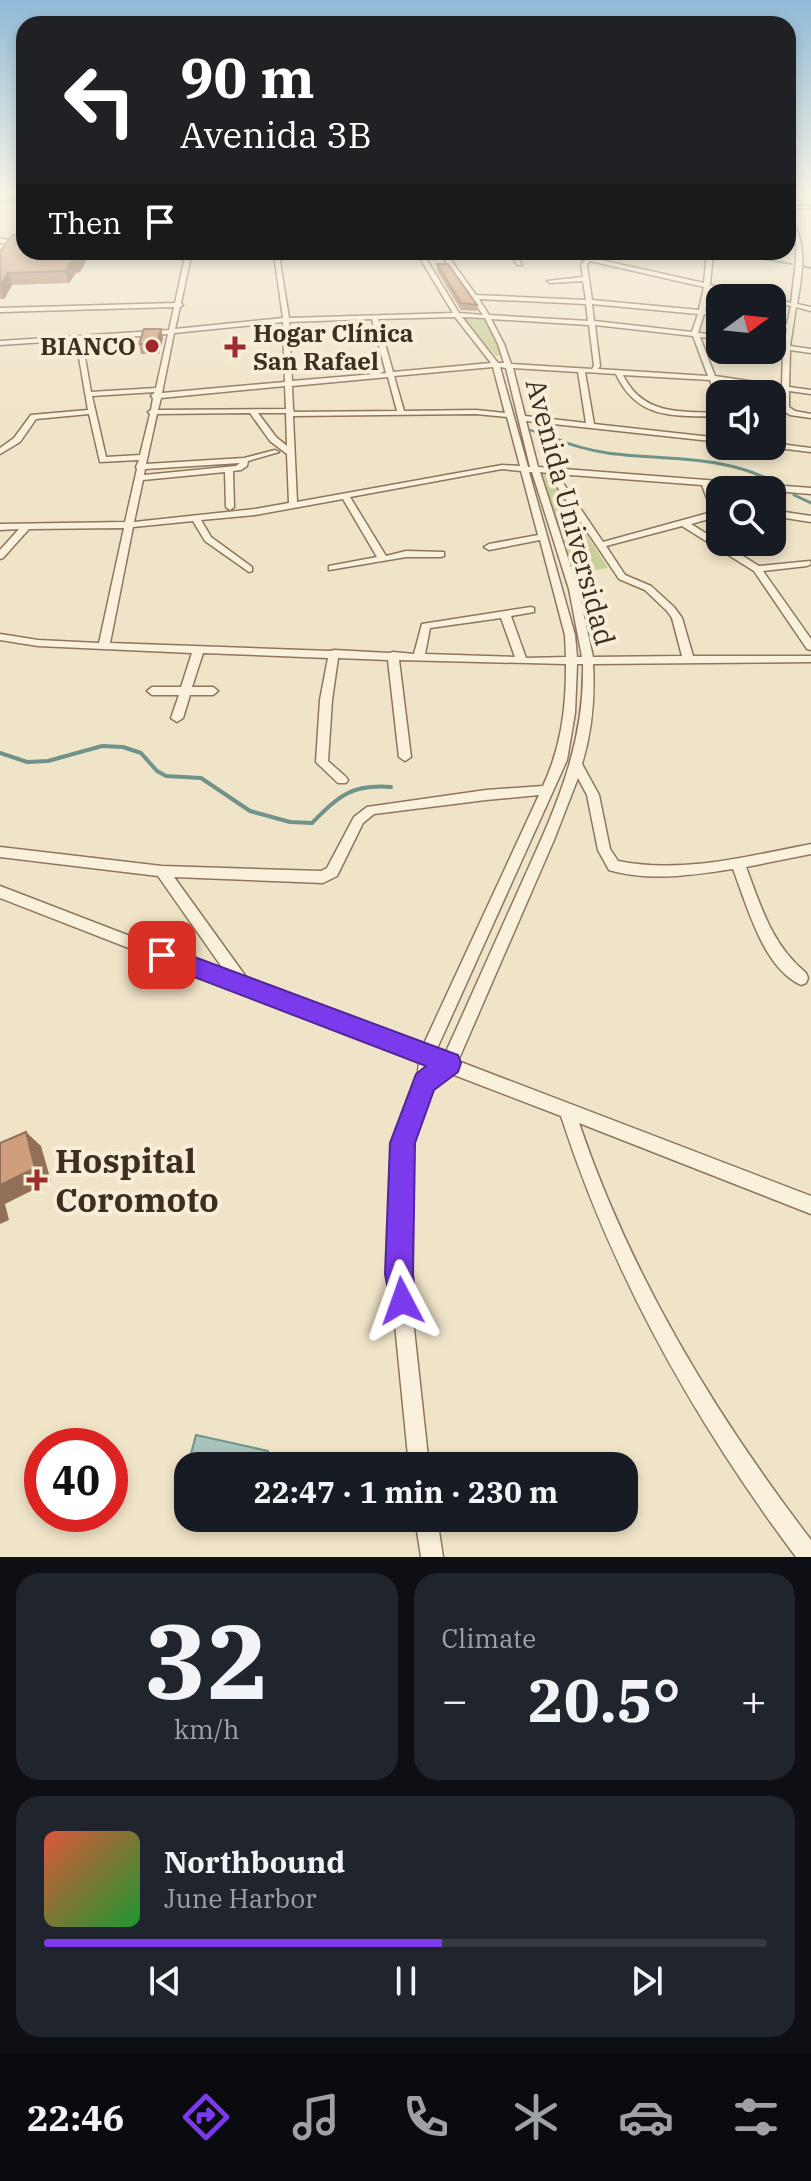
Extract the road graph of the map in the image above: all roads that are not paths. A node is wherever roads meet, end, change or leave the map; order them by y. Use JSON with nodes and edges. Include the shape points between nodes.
{"nodes":[{"id":1,"x":187,"y":266,"type":"edge"},
{"id":2,"x":278,"y":266,"type":"edge"},
{"id":3,"x":430,"y":266,"type":"edge"},
{"id":4,"x":452,"y":266,"type":"edge"},
{"id":5,"x":587,"y":266,"type":"edge"},
{"id":6,"x":613,"y":266,"type":"edge"},
{"id":7,"x":798,"y":266,"type":"edge"},
{"id":8,"x":586,"y":279,"type":"junction"},
{"id":9,"x":550,"y":281,"type":"dead end"},
{"id":10,"x":706,"y":287,"type":"edge"},
{"id":11,"x":706,"y":290,"type":"edge"},
{"id":12,"x":474,"y":297,"type":"junction"},
{"id":13,"x":590,"y":302,"type":"junction"},
{"id":14,"x":180,"y":305,"type":"junction"},
{"id":15,"x":786,"y":305,"type":"edge"},
{"id":16,"x":794,"y":307,"type":"junction"},
{"id":17,"x":0,"y":310,"type":"edge"},
{"id":18,"x":700,"y":311,"type":"junction"},
{"id":19,"x":811,"y":311,"type":"edge"},
{"id":20,"x":706,"y":312,"type":"edge"},
{"id":21,"x":485,"y":314,"type":"junction"},
{"id":22,"x":457,"y":315,"type":"junction"},
{"id":23,"x":374,"y":316,"type":"junction"},
{"id":24,"x":286,"y":320,"type":"junction"},
{"id":25,"x":592,"y":323,"type":"junction"},
{"id":26,"x":786,"y":326,"type":"edge"},
{"id":27,"x":791,"y":327,"type":"junction"},
{"id":28,"x":169,"y":332,"type":"junction"},
{"id":29,"x":695,"y":333,"type":"junction"},
{"id":30,"x":706,"y":335,"type":"edge"},
{"id":31,"x":79,"y":339,"type":"junction"},
{"id":32,"x":0,"y":343,"type":"edge"},
{"id":33,"x":787,"y":347,"type":"junction"},
{"id":34,"x":811,"y":351,"type":"edge"},
{"id":35,"x":500,"y":363,"type":"junction"},
{"id":36,"x":596,"y":368,"type":"junction"},
{"id":37,"x":581,"y":370,"type":"junction"},
{"id":38,"x":618,"y":372,"type":"junction"},
{"id":39,"x":393,"y":374,"type":"junction"},
{"id":40,"x":672,"y":375,"type":"junction"},
{"id":41,"x":714,"y":378,"type":"junction"},
{"id":42,"x":288,"y":385,"type":"junction"},
{"id":43,"x":787,"y":387,"type":"junction"},
{"id":44,"x":811,"y":392,"type":"edge"},
{"id":45,"x":156,"y":393,"type":"junction"},
{"id":46,"x":88,"y":394,"type":"junction"},
{"id":47,"x":92,"y":412,"type":"junction"},
{"id":48,"x":152,"y":412,"type":"junction"},
{"id":49,"x":253,"y":412,"type":"junction"},
{"id":50,"x":291,"y":413,"type":"junction"},
{"id":51,"x":401,"y":413,"type":"junction"},
{"id":52,"x":706,"y":414,"type":"edge"},
{"id":53,"x":508,"y":415,"type":"junction"},
{"id":54,"x":811,"y":416,"type":"edge"},
{"id":55,"x":521,"y":418,"type":"junction"},
{"id":56,"x":590,"y":425,"type":"junction"},
{"id":57,"x":706,"y":438,"type":"edge"},
{"id":58,"x":217,"y":444,"type":"dead end"},
{"id":59,"x":786,"y":447,"type":"edge"},
{"id":60,"x":811,"y":450,"type":"edge"},
{"id":61,"x":0,"y":452,"type":"edge"},
{"id":62,"x":275,"y":452,"type":"dead end"},
{"id":63,"x":292,"y":454,"type":"junction"},
{"id":64,"x":142,"y":457,"type":"junction"},
{"id":65,"x":223,"y":459,"type":"junction"},
{"id":66,"x":244,"y":460,"type":"junction"},
{"id":67,"x":140,"y":467,"type":"junction"},
{"id":68,"x":529,"y":468,"type":"junction"},
{"id":69,"x":229,"y":469,"type":"junction"},
{"id":70,"x":550,"y":470,"type":"junction"},
{"id":71,"x":138,"y":478,"type":"junction"},
{"id":72,"x":706,"y":485,"type":"edge"},
{"id":73,"x":786,"y":490,"type":"edge"},
{"id":74,"x":811,"y":491,"type":"edge"},
{"id":75,"x":345,"y":495,"type":"junction"},
{"id":76,"x":293,"y":505,"type":"junction"},
{"id":77,"x":230,"y":507,"type":"dead end"},
{"id":78,"x":786,"y":515,"type":"edge"},
{"id":79,"x":706,"y":517,"type":"edge"},
{"id":80,"x":196,"y":519,"type":"junction"},
{"id":81,"x":811,"y":519,"type":"edge"},
{"id":82,"x":682,"y":522,"type":"junction"},
{"id":83,"x":129,"y":525,"type":"junction"},
{"id":84,"x":0,"y":527,"type":"edge"},
{"id":85,"x":26,"y":527,"type":"junction"},
{"id":86,"x":543,"y":537,"type":"junction"},
{"id":87,"x":600,"y":545,"type":"junction"},
{"id":88,"x":489,"y":547,"type":"dead end"},
{"id":89,"x":441,"y":554,"type":"dead end"},
{"id":90,"x":0,"y":556,"type":"edge"},
{"id":91,"x":383,"y":559,"type":"junction"},
{"id":92,"x":807,"y":563,"type":"dead end"},
{"id":93,"x":332,"y":568,"type":"dead end"},
{"id":94,"x":249,"y":569,"type":"dead end"},
{"id":95,"x":757,"y":569,"type":"junction"},
{"id":96,"x":531,"y":610,"type":"dead end"},
{"id":97,"x":505,"y":614,"type":"junction"},
{"id":98,"x":0,"y":637,"type":"edge"},
{"id":99,"x":104,"y":646,"type":"junction"},
{"id":100,"x":811,"y":647,"type":"edge"},
{"id":101,"x":199,"y":649,"type":"junction"},
{"id":102,"x":334,"y":653,"type":"junction"},
{"id":103,"x":393,"y":655,"type":"junction"},
{"id":104,"x":419,"y":657,"type":"junction"},
{"id":105,"x":688,"y":659,"type":"junction"},
{"id":106,"x":811,"y":659,"type":"edge"},
{"id":107,"x":572,"y":660,"type":"junction"},
{"id":108,"x":588,"y":660,"type":"junction"},
{"id":109,"x":522,"y":661,"type":"junction"},
{"id":110,"x":152,"y":691,"type":"dead end"},
{"id":111,"x":185,"y":691,"type":"junction"},
{"id":112,"x":213,"y":691,"type":"dead end"},
{"id":113,"x":177,"y":718,"type":"dead end"},
{"id":114,"x":405,"y":757,"type":"dead end"},
{"id":115,"x":577,"y":765,"type":"junction"},
{"id":116,"x":342,"y":780,"type":"dead end"},
{"id":117,"x":547,"y":790,"type":"junction"},
{"id":118,"x":811,"y":849,"type":"edge"},
{"id":119,"x":0,"y":852,"type":"edge"},
{"id":120,"x":738,"y":864,"type":"junction"},
{"id":121,"x":162,"y":871,"type":"junction"},
{"id":122,"x":0,"y":892,"type":"edge"},
{"id":123,"x":801,"y":978,"type":"dead end"},
{"id":124,"x":244,"y":986,"type":"junction"},
{"id":125,"x":427,"y":1054,"type":"junction"},
{"id":126,"x":449,"y":1063,"type":"junction"},
{"id":127,"x":425,"y":1082,"type":"junction"},
{"id":128,"x":567,"y":1111,"type":"junction"},
{"id":129,"x":811,"y":1205,"type":"edge"},
{"id":130,"x":418,"y":1452,"type":"edge"},
{"id":131,"x":428,"y":1532,"type":"edge"},
{"id":132,"x":432,"y":1557,"type":"edge"},
{"id":133,"x":810,"y":1557,"type":"edge"}],
"edges":[{"from":1,"to":14,"type":"street"},
{"from":2,"to":24,"type":"street"},
{"from":3,"to":22,"type":"street","name":"Avenida Universidad"},
{"from":4,"to":12,"type":"street","name":"Avenida Universidad"},
{"from":5,"to":8,"type":"street"},
{"from":6,"to":10,"type":"street"},
{"from":7,"to":16,"type":"street"},
{"from":8,"to":9,"type":"street"},
{"from":8,"to":13,"type":"street"},
{"from":11,"to":18,"type":"street"},
{"from":12,"to":13,"type":"street"},
{"from":12,"to":21,"type":"street","name":"Avenida Universidad"},
{"from":13,"to":18,"type":"street"},
{"from":13,"to":25,"type":"street"},
{"from":14,"to":17,"type":"street"},
{"from":14,"to":28,"type":"street"},
{"from":15,"to":16,"type":"street"},
{"from":16,"to":19,"type":"street"},
{"from":16,"to":27,"type":"street"},
{"from":18,"to":20,"type":"street"},
{"from":18,"to":29,"type":"street"},
{"from":21,"to":22,"type":"street"},
{"from":21,"to":25,"type":"street"},
{"from":21,"to":35,"type":"street","name":"Avenida Universidad"},
{"from":22,"to":23,"type":"street"},
{"from":22,"to":35,"type":"street","name":"Avenida Universidad"},
{"from":23,"to":24,"type":"street"},
{"from":23,"to":39,"type":"street"},
{"from":24,"to":28,"type":"street"},
{"from":24,"to":42,"type":"street"},
{"from":25,"to":29,"type":"street"},
{"from":25,"to":36,"type":"street"},
{"from":26,"to":27,"type":"street"},
{"from":27,"to":33,"type":"street"},
{"from":28,"to":31,"type":"street"},
{"from":28,"to":45,"type":"street"},
{"from":29,"to":30,"type":"street"},
{"from":29,"to":41,"type":"street"},
{"from":31,"to":32,"type":"street"},
{"from":31,"to":46,"type":"street"},
{"from":33,"to":34,"type":"street"},
{"from":33,"to":43,"type":"street"},
{"from":35,"to":36,"type":"street"},
{"from":35,"to":37,"type":"street"},
{"from":35,"to":39,"type":"street"},
{"from":35,"to":53,"type":"street","name":"Avenida Universidad"},
{"from":35,"to":55,"type":"street","name":"Avenida Universidad"},
{"from":36,"to":37,"type":"street"},
{"from":36,"to":38,"type":"street"},
{"from":36,"to":40,"type":"street"},
{"from":37,"to":56,"type":"street"},
{"from":38,"to":40,"type":"street"},
{"from":38,"to":52,"type":"street","via":[[625,391],[649,408]]},
{"from":39,"to":42,"type":"street"},
{"from":39,"to":51,"type":"street"},
{"from":40,"to":41,"type":"street"},
{"from":41,"to":43,"type":"street"},
{"from":42,"to":45,"type":"street"},
{"from":42,"to":50,"type":"street"},
{"from":43,"to":44,"type":"street"},
{"from":43,"to":54,"type":"street","via":[[788,411]]},
{"from":45,"to":46,"type":"street"},
{"from":45,"to":48,"type":"street"},
{"from":46,"to":47,"type":"street"},
{"from":47,"to":61,"type":"street","via":[[34,417]]},
{"from":47,"to":64,"type":"street","via":[[103,460]]},
{"from":48,"to":49,"type":"street"},
{"from":48,"to":64,"type":"street"},
{"from":49,"to":50,"type":"street"},
{"from":49,"to":63,"type":"street"},
{"from":50,"to":51,"type":"street"},
{"from":50,"to":63,"type":"street"},
{"from":51,"to":53,"type":"street"},
{"from":53,"to":68,"type":"street","name":"Avenida Universidad"},
{"from":55,"to":56,"type":"street"},
{"from":55,"to":68,"type":"street","name":"Avenida Universidad"},
{"from":56,"to":57,"type":"street"},
{"from":58,"to":65,"type":"street"},
{"from":59,"to":60,"type":"street"},
{"from":62,"to":66,"type":"street"},
{"from":63,"to":76,"type":"street"},
{"from":64,"to":67,"type":"street"},
{"from":65,"to":66,"type":"street"},
{"from":65,"to":67,"type":"street"},
{"from":66,"to":69,"type":"street","via":[[242,466]]},
{"from":67,"to":71,"type":"street"},
{"from":68,"to":70,"type":"street"},
{"from":68,"to":75,"type":"street","via":[[495,467]]},
{"from":68,"to":86,"type":"street","name":"Avenida Universidad"},
{"from":68,"to":108,"type":"street","name":"Avenida Universidad","via":[[575,599]]},
{"from":69,"to":71,"type":"street"},
{"from":69,"to":77,"type":"street"},
{"from":70,"to":72,"type":"street"},
{"from":70,"to":87,"type":"street"},
{"from":71,"to":83,"type":"street"},
{"from":73,"to":74,"type":"street"},
{"from":75,"to":76,"type":"street"},
{"from":75,"to":91,"type":"street"},
{"from":76,"to":80,"type":"street"},
{"from":78,"to":81,"type":"street"},
{"from":79,"to":82,"type":"street"},
{"from":80,"to":83,"type":"street"},
{"from":80,"to":94,"type":"street","via":[[208,539]]},
{"from":82,"to":87,"type":"street"},
{"from":82,"to":95,"type":"street"},
{"from":83,"to":85,"type":"street"},
{"from":83,"to":99,"type":"street"},
{"from":84,"to":85,"type":"street"},
{"from":85,"to":90,"type":"street"},
{"from":86,"to":88,"type":"street"},
{"from":86,"to":107,"type":"street","name":"Avenida Universidad"},
{"from":87,"to":105,"type":"street","via":[[622,577],[648,588],[671,609]]},
{"from":89,"to":91,"type":"street"},
{"from":91,"to":93,"type":"street"},
{"from":92,"to":95,"type":"street"},
{"from":95,"to":100,"type":"street"},
{"from":96,"to":97,"type":"street"},
{"from":97,"to":104,"type":"street","via":[[426,626]]},
{"from":97,"to":109,"type":"street"},
{"from":98,"to":99,"type":"street"},
{"from":99,"to":101,"type":"street"},
{"from":101,"to":102,"type":"street"},
{"from":101,"to":111,"type":"street"},
{"from":102,"to":103,"type":"street"},
{"from":102,"to":116,"type":"street","via":[[322,762]]},
{"from":103,"to":104,"type":"street"},
{"from":103,"to":114,"type":"street"},
{"from":104,"to":109,"type":"street"},
{"from":105,"to":106,"type":"street"},
{"from":105,"to":108,"type":"street"},
{"from":107,"to":108,"type":"street"},
{"from":107,"to":109,"type":"street"},
{"from":107,"to":117,"type":"street","name":"Avenida Universidad","via":[[572,710],[561,760]]},
{"from":108,"to":115,"type":"street","name":"Avenida Universidad","via":[[588,718]]},
{"from":110,"to":111,"type":"street"},
{"from":111,"to":112,"type":"street"},
{"from":111,"to":113,"type":"street"},
{"from":115,"to":120,"type":"street","via":[[593,795],[604,850],[614,866],[638,870]]},
{"from":115,"to":126,"type":"street","name":"Avenida Universidad"},
{"from":117,"to":121,"type":"street","via":[[371,810],[358,820],[332,872],[323,877]]},
{"from":117,"to":125,"type":"street","name":"Avenida Universidad"},
{"from":118,"to":120,"type":"street"},
{"from":119,"to":121,"type":"street"},
{"from":120,"to":123,"type":"street","via":[[774,952]]},
{"from":121,"to":124,"type":"street"},
{"from":122,"to":124,"type":"street"},
{"from":124,"to":125,"type":"street"},
{"from":125,"to":126,"type":"street"},
{"from":125,"to":127,"type":"street"},
{"from":126,"to":127,"type":"street"},
{"from":126,"to":128,"type":"street"},
{"from":127,"to":130,"type":"street","via":[[402,1143],[399,1274]]},
{"from":128,"to":129,"type":"street"},
{"from":128,"to":133,"type":"street","via":[[581,1158],[652,1315],[762,1496]]},
{"from":131,"to":132,"type":"street"}]}
